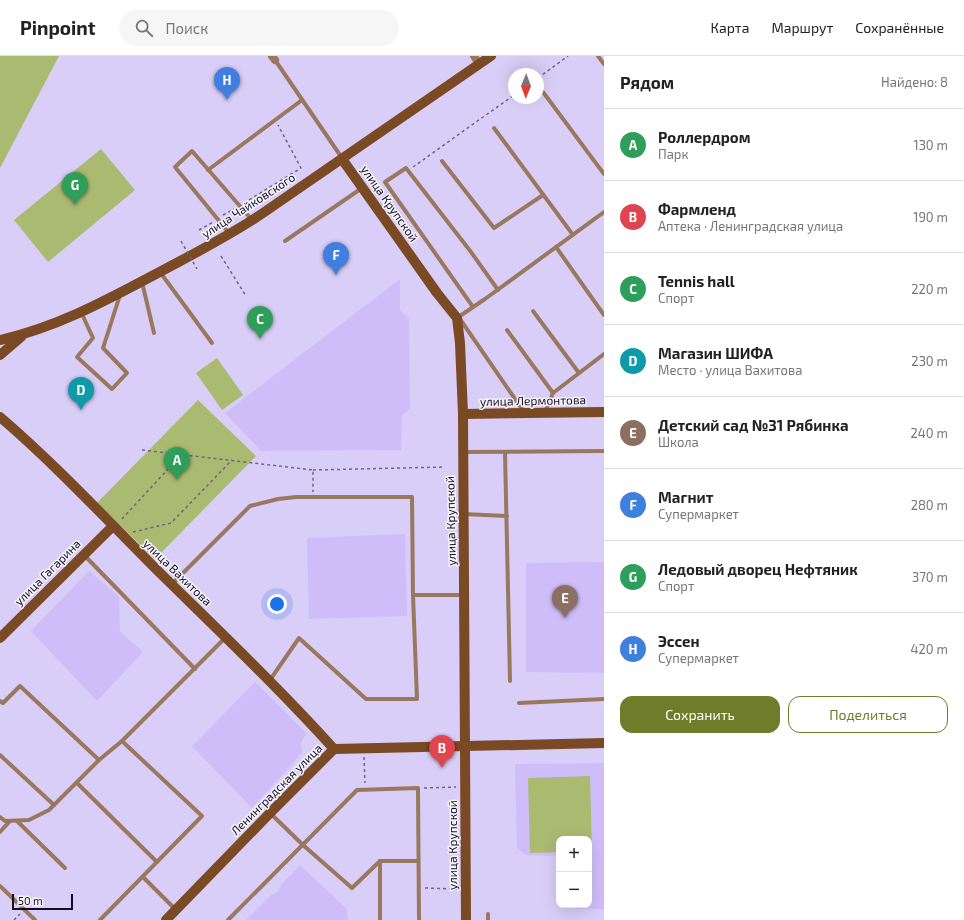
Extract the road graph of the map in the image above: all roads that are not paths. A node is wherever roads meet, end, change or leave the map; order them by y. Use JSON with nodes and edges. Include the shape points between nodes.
{"nodes":[{"id":1,"x":491,"y":56,"type":"edge"},
{"id":2,"x":598,"y":56,"type":"edge"},
{"id":3,"x":273,"y":58,"type":"edge"},
{"id":4,"x":477,"y":60,"type":"edge"},
{"id":5,"x":604,"y":64,"type":"edge"},
{"id":6,"x":544,"y":93,"type":"edge"},
{"id":7,"x":302,"y":100,"type":"junction"},
{"id":8,"x":494,"y":128,"type":"dead end"},
{"id":9,"x":342,"y":159,"type":"junction"},
{"id":10,"x":442,"y":161,"type":"dead end"},
{"id":11,"x":208,"y":170,"type":"junction"},
{"id":12,"x":604,"y":174,"type":"edge"},
{"id":13,"x":363,"y":187,"type":"junction"},
{"id":14,"x":543,"y":194,"type":"junction"},
{"id":15,"x":604,"y":212,"type":"edge"},
{"id":16,"x":252,"y":220,"type":"junction"},
{"id":17,"x":230,"y":234,"type":"junction"},
{"id":18,"x":573,"y":235,"type":"junction"},
{"id":19,"x":285,"y":241,"type":"dead end"},
{"id":20,"x":556,"y":248,"type":"junction"},
{"id":21,"x":160,"y":272,"type":"junction"},
{"id":22,"x":142,"y":281,"type":"junction"},
{"id":23,"x":498,"y":290,"type":"junction"},
{"id":24,"x":122,"y":292,"type":"junction"},
{"id":25,"x":473,"y":307,"type":"junction"},
{"id":26,"x":533,"y":311,"type":"dead end"},
{"id":27,"x":81,"y":312,"type":"junction"},
{"id":28,"x":604,"y":315,"type":"edge"},
{"id":29,"x":458,"y":318,"type":"junction"},
{"id":30,"x":507,"y":330,"type":"dead end"},
{"id":31,"x":154,"y":333,"type":"dead end"},
{"id":32,"x":22,"y":335,"type":"junction"},
{"id":33,"x":0,"y":340,"type":"edge"},
{"id":34,"x":212,"y":343,"type":"dead end"},
{"id":35,"x":604,"y":354,"type":"edge"},
{"id":36,"x":0,"y":355,"type":"edge"},
{"id":37,"x":579,"y":373,"type":"junction"},
{"id":38,"x":553,"y":393,"type":"junction"},
{"id":39,"x":604,"y":412,"type":"edge"},
{"id":40,"x":524,"y":413,"type":"junction"},
{"id":41,"x":545,"y":413,"type":"junction"},
{"id":42,"x":463,"y":414,"type":"junction"},
{"id":43,"x":0,"y":417,"type":"edge"},
{"id":44,"x":604,"y":451,"type":"edge"},
{"id":45,"x":462,"y":452,"type":"junction"},
{"id":46,"x":505,"y":452,"type":"junction"},
{"id":47,"x":463,"y":514,"type":"junction"},
{"id":48,"x":507,"y":516,"type":"junction"},
{"id":49,"x":113,"y":526,"type":"junction"},
{"id":50,"x":83,"y":554,"type":"junction"},
{"id":51,"x":172,"y":584,"type":"junction"},
{"id":52,"x":413,"y":595,"type":"junction"},
{"id":53,"x":464,"y":595,"type":"junction"},
{"id":54,"x":226,"y":637,"type":"junction"},
{"id":55,"x":0,"y":638,"type":"edge"},
{"id":56,"x":195,"y":669,"type":"junction"},
{"id":57,"x":270,"y":680,"type":"junction"},
{"id":58,"x":510,"y":681,"type":"dead end"},
{"id":59,"x":604,"y":699,"type":"edge"},
{"id":60,"x":0,"y":700,"type":"edge"},
{"id":61,"x":519,"y":703,"type":"dead end"},
{"id":62,"x":122,"y":741,"type":"junction"},
{"id":63,"x":604,"y":743,"type":"edge"},
{"id":64,"x":465,"y":746,"type":"junction"},
{"id":65,"x":334,"y":749,"type":"junction"},
{"id":66,"x":0,"y":755,"type":"edge"},
{"id":67,"x":99,"y":760,"type":"junction"},
{"id":68,"x":77,"y":782,"type":"junction"},
{"id":69,"x":54,"y":805,"type":"junction"},
{"id":70,"x":270,"y":813,"type":"junction"},
{"id":71,"x":0,"y":817,"type":"edge"},
{"id":72,"x":10,"y":821,"type":"junction"},
{"id":73,"x":17,"y":821,"type":"junction"},
{"id":74,"x":0,"y":832,"type":"edge"},
{"id":75,"x":303,"y":845,"type":"junction"},
{"id":76,"x":380,"y":861,"type":"junction"},
{"id":77,"x":418,"y":861,"type":"junction"},
{"id":78,"x":158,"y":862,"type":"junction"},
{"id":79,"x":65,"y":868,"type":"dead end"},
{"id":80,"x":143,"y":877,"type":"junction"},
{"id":81,"x":0,"y":886,"type":"edge"},
{"id":82,"x":176,"y":910,"type":"junction"},
{"id":83,"x":488,"y":914,"type":"dead end"},
{"id":84,"x":35,"y":920,"type":"edge"},
{"id":85,"x":100,"y":920,"type":"edge"},
{"id":86,"x":166,"y":920,"type":"edge"},
{"id":87,"x":228,"y":920,"type":"edge"},
{"id":88,"x":380,"y":920,"type":"edge"},
{"id":89,"x":419,"y":920,"type":"edge"},
{"id":90,"x":466,"y":920,"type":"edge"},
{"id":91,"x":488,"y":920,"type":"edge"}],
"edges":[{"from":1,"to":4,"type":"street","name":"улица Чайковского"},
{"from":2,"to":5,"type":"lane"},
{"from":3,"to":7,"type":"lane"},
{"from":4,"to":9,"type":"street","name":"улица Чайковского"},
{"from":6,"to":12,"type":"lane"},
{"from":7,"to":9,"type":"lane"},
{"from":7,"to":11,"type":"lane"},
{"from":8,"to":14,"type":"lane"},
{"from":9,"to":13,"type":"street","name":"улица Крупской"},
{"from":9,"to":16,"type":"street","name":"улица Чайковского"},
{"from":10,"to":14,"type":"lane","via":[[494,228]]},
{"from":11,"to":16,"type":"lane"},
{"from":11,"to":17,"type":"lane","via":[[192,152],[175,167]]},
{"from":13,"to":19,"type":"lane"},
{"from":13,"to":29,"type":"street","name":"улица Крупской","via":[[437,293]]},
{"from":14,"to":18,"type":"lane"},
{"from":15,"to":18,"type":"lane"},
{"from":16,"to":17,"type":"street","name":"улица Чайковского"},
{"from":17,"to":21,"type":"street","name":"улица Чайковского"},
{"from":18,"to":20,"type":"lane"},
{"from":20,"to":23,"type":"lane"},
{"from":20,"to":28,"type":"lane"},
{"from":21,"to":22,"type":"street","name":"улица Чайковского"},
{"from":21,"to":34,"type":"lane"},
{"from":22,"to":24,"type":"street","name":"улица Чайковского"},
{"from":22,"to":31,"type":"lane"},
{"from":23,"to":25,"type":"lane"},
{"from":23,"to":25,"type":"lane","via":[[406,168],[385,182]]},
{"from":24,"to":27,"type":"street","name":"улица Чайковского"},
{"from":24,"to":27,"type":"lane","via":[[103,348],[127,373],[112,389],[77,357],[92,338]]},
{"from":25,"to":29,"type":"lane"},
{"from":26,"to":37,"type":"lane"},
{"from":27,"to":32,"type":"street","name":"улица Чайковского"},
{"from":29,"to":40,"type":"lane"},
{"from":29,"to":42,"type":"street","name":"улица Крупской"},
{"from":30,"to":38,"type":"lane"},
{"from":32,"to":33,"type":"street","name":"улица Чайковского"},
{"from":32,"to":36,"type":"street"},
{"from":35,"to":37,"type":"lane"},
{"from":37,"to":38,"type":"lane"},
{"from":38,"to":41,"type":"lane"},
{"from":39,"to":41,"type":"street","name":"улица Лермонтова"},
{"from":40,"to":41,"type":"street","name":"улица Лермонтова"},
{"from":40,"to":42,"type":"street","name":"улица Лермонтова"},
{"from":42,"to":45,"type":"street","name":"улица Крупской"},
{"from":43,"to":49,"type":"street","name":"улица Вахитова"},
{"from":44,"to":46,"type":"lane"},
{"from":45,"to":46,"type":"lane"},
{"from":45,"to":47,"type":"street","name":"улица Крупской"},
{"from":46,"to":48,"type":"lane"},
{"from":47,"to":48,"type":"lane"},
{"from":47,"to":53,"type":"street","name":"улица Крупской"},
{"from":48,"to":58,"type":"lane"},
{"from":49,"to":50,"type":"street","name":"улица Гагарина"},
{"from":49,"to":51,"type":"street","name":"улица Вахитова"},
{"from":50,"to":55,"type":"street","name":"улица Гагарина"},
{"from":50,"to":56,"type":"lane"},
{"from":51,"to":52,"type":"lane","via":[[250,506],[278,499],[313,496],[412,497]]},
{"from":51,"to":54,"type":"street","name":"улица Вахитова"},
{"from":52,"to":53,"type":"lane"},
{"from":52,"to":57,"type":"lane","via":[[417,699],[366,699],[299,638]]},
{"from":53,"to":64,"type":"street","name":"улица Крупской"},
{"from":54,"to":56,"type":"lane"},
{"from":54,"to":57,"type":"street","name":"улица Вахитова"},
{"from":56,"to":62,"type":"lane"},
{"from":57,"to":65,"type":"street","name":"улица Вахитова"},
{"from":59,"to":61,"type":"lane"},
{"from":60,"to":67,"type":"lane","via":[[3,703],[20,686]]},
{"from":62,"to":67,"type":"lane"},
{"from":62,"to":78,"type":"lane","via":[[202,816]]},
{"from":63,"to":64,"type":"street","name":"Ленинградская улица"},
{"from":64,"to":65,"type":"street","name":"Ленинградская улица"},
{"from":64,"to":90,"type":"street","name":"улица Крупской"},
{"from":65,"to":70,"type":"street","name":"Ленинградская улица"},
{"from":66,"to":69,"type":"lane"},
{"from":67,"to":68,"type":"lane"},
{"from":68,"to":69,"type":"lane"},
{"from":68,"to":78,"type":"lane"},
{"from":69,"to":73,"type":"lane","via":[[29,820]]},
{"from":70,"to":75,"type":"lane"},
{"from":70,"to":82,"type":"street","name":"Ленинградская улица"},
{"from":71,"to":72,"type":"lane"},
{"from":72,"to":73,"type":"lane"},
{"from":72,"to":74,"type":"lane"},
{"from":73,"to":79,"type":"lane"},
{"from":75,"to":76,"type":"lane","via":[[352,888]]},
{"from":75,"to":77,"type":"lane","via":[[357,790],[418,788]]},
{"from":75,"to":87,"type":"lane"},
{"from":76,"to":77,"type":"lane"},
{"from":76,"to":88,"type":"lane"},
{"from":77,"to":89,"type":"lane"},
{"from":78,"to":80,"type":"lane"},
{"from":80,"to":82,"type":"lane"},
{"from":80,"to":85,"type":"lane"},
{"from":81,"to":84,"type":"lane"},
{"from":82,"to":86,"type":"street","name":"Ленинградская улица"},
{"from":83,"to":91,"type":"lane"}]}
